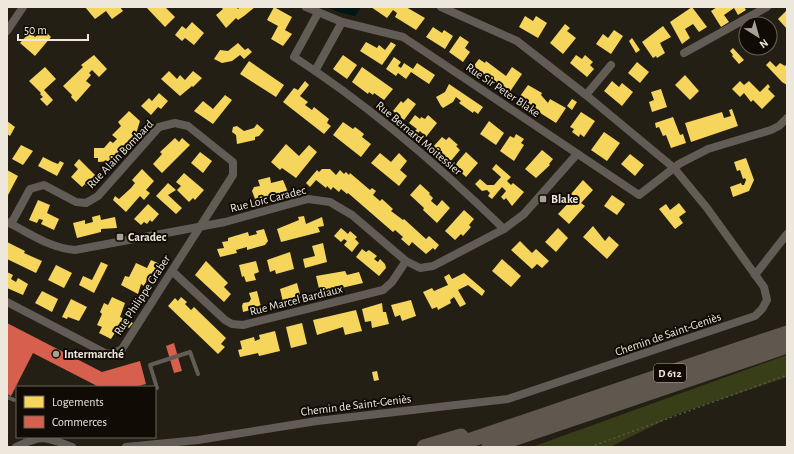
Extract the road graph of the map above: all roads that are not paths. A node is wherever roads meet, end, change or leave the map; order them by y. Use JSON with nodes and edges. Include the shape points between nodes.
{"nodes":[{"id":1,"x":22,"y":7,"type":"edge"},
{"id":2,"x":306,"y":7,"type":"edge"},
{"id":3,"x":441,"y":7,"type":"edge"},
{"id":4,"x":767,"y":7,"type":"edge"},
{"id":5,"x":318,"y":13,"type":"junction"},
{"id":6,"x":342,"y":22,"type":"junction"},
{"id":7,"x":7,"y":31,"type":"edge"},
{"id":8,"x":684,"y":53,"type":"dead end"},
{"id":9,"x":611,"y":65,"type":"dead end"},
{"id":10,"x":315,"y":71,"type":"junction"},
{"id":11,"x":586,"y":95,"type":"junction"},
{"id":12,"x":787,"y":118,"type":"edge"},
{"id":13,"x":576,"y":154,"type":"junction"},
{"id":14,"x":674,"y":168,"type":"junction"},
{"id":15,"x":9,"y":223,"type":"edge"},
{"id":16,"x":200,"y":227,"type":"junction"},
{"id":17,"x":504,"y":229,"type":"junction"},
{"id":18,"x":787,"y":234,"type":"edge"},
{"id":19,"x":406,"y":262,"type":"junction"},
{"id":20,"x":172,"y":270,"type":"junction"},
{"id":21,"x":755,"y":275,"type":"junction"},
{"id":22,"x":7,"y":302,"type":"edge"},
{"id":23,"x":787,"y":333,"type":"edge"},
{"id":24,"x":787,"y":346,"type":"edge"},
{"id":25,"x":198,"y":374,"type":"dead end"},
{"id":26,"x":157,"y":388,"type":"dead end"},
{"id":27,"x":7,"y":397,"type":"edge"},
{"id":28,"x":14,"y":400,"type":"dead end"},
{"id":29,"x":539,"y":417,"type":"junction"},
{"id":30,"x":575,"y":418,"type":"junction"},
{"id":31,"x":35,"y":438,"type":"edge"},
{"id":32,"x":45,"y":438,"type":"edge"},
{"id":33,"x":16,"y":447,"type":"edge"},
{"id":34,"x":72,"y":447,"type":"edge"},
{"id":35,"x":127,"y":447,"type":"edge"},
{"id":36,"x":424,"y":447,"type":"edge"},
{"id":37,"x":450,"y":447,"type":"edge"},
{"id":38,"x":489,"y":447,"type":"edge"},
{"id":39,"x":511,"y":447,"type":"edge"}],
"edges":[{"from":1,"to":7,"type":"street"},
{"from":2,"to":5,"type":"street","name":"Rue Sir Peter Blake"},
{"from":3,"to":11,"type":"street","name":"Chemin de Saint-Geniès","via":[[517,40]]},
{"from":4,"to":8,"type":"street"},
{"from":5,"to":6,"type":"street","name":"Rue Sir Peter Blake"},
{"from":5,"to":10,"type":"street","name":"Rue Bernard Moitessier","via":[[294,57]]},
{"from":6,"to":10,"type":"street"},
{"from":6,"to":13,"type":"street","name":"Rue Sir Peter Blake","via":[[403,37]]},
{"from":9,"to":11,"type":"street"},
{"from":10,"to":17,"type":"street","name":"Rue Bernard Moitessier","via":[[381,120]]},
{"from":11,"to":14,"type":"street","name":"Chemin de Saint-Geniès"},
{"from":12,"to":14,"type":"street","via":[[775,128],[708,149]]},
{"from":13,"to":14,"type":"street","name":"Rue Sir Peter Blake","via":[[639,195]]},
{"from":13,"to":17,"type":"street","name":"Rue Loïc Caradec","via":[[524,214]]},
{"from":14,"to":21,"type":"street","name":"Chemin de Saint-Geniès","via":[[707,208]]},
{"from":15,"to":16,"type":"street","name":"Rue Loïc Caradec","via":[[49,245],[75,250]]},
{"from":15,"to":16,"type":"street","name":"Rue Alain Bombard","via":[[30,189],[44,185],[76,202],[86,203],[98,196],[159,127],[174,123],[188,126],[233,162],[233,175]]},
{"from":16,"to":19,"type":"street","name":"Rue Loïc Caradec","via":[[308,199],[330,202],[352,215]]},
{"from":16,"to":20,"type":"street","name":"Rue Philippe Graber"},
{"from":17,"to":19,"type":"street","name":"Rue Loïc Caradec","via":[[433,266],[420,268]]},
{"from":18,"to":21,"type":"street"},
{"from":19,"to":20,"type":"street","name":"Rue Marcel Bardiaux","via":[[383,290],[243,325],[225,320]]},
{"from":20,"to":22,"type":"street","name":"Rue Philippe Graber","via":[[122,349],[114,353],[107,354]]},
{"from":21,"to":35,"type":"street","name":"Chemin de Saint-Geniès","via":[[764,287],[767,300],[755,316],[508,399],[317,421],[198,440]]},
{"from":23,"to":29,"type":"highway","number":"D 612"},
{"from":24,"to":30,"type":"highway","number":"D 612"},
{"from":25,"to":26,"type":"lane","via":[[190,352],[150,365]]},
{"from":27,"to":28,"type":"lane"},
{"from":29,"to":36,"type":"highway","via":[[501,424]]},
{"from":29,"to":37,"type":"highway","number":"D 612"},
{"from":30,"to":38,"type":"highway","number":"D 612"},
{"from":30,"to":39,"type":"highway"},
{"from":31,"to":33,"type":"street"},
{"from":32,"to":34,"type":"street"}]}
